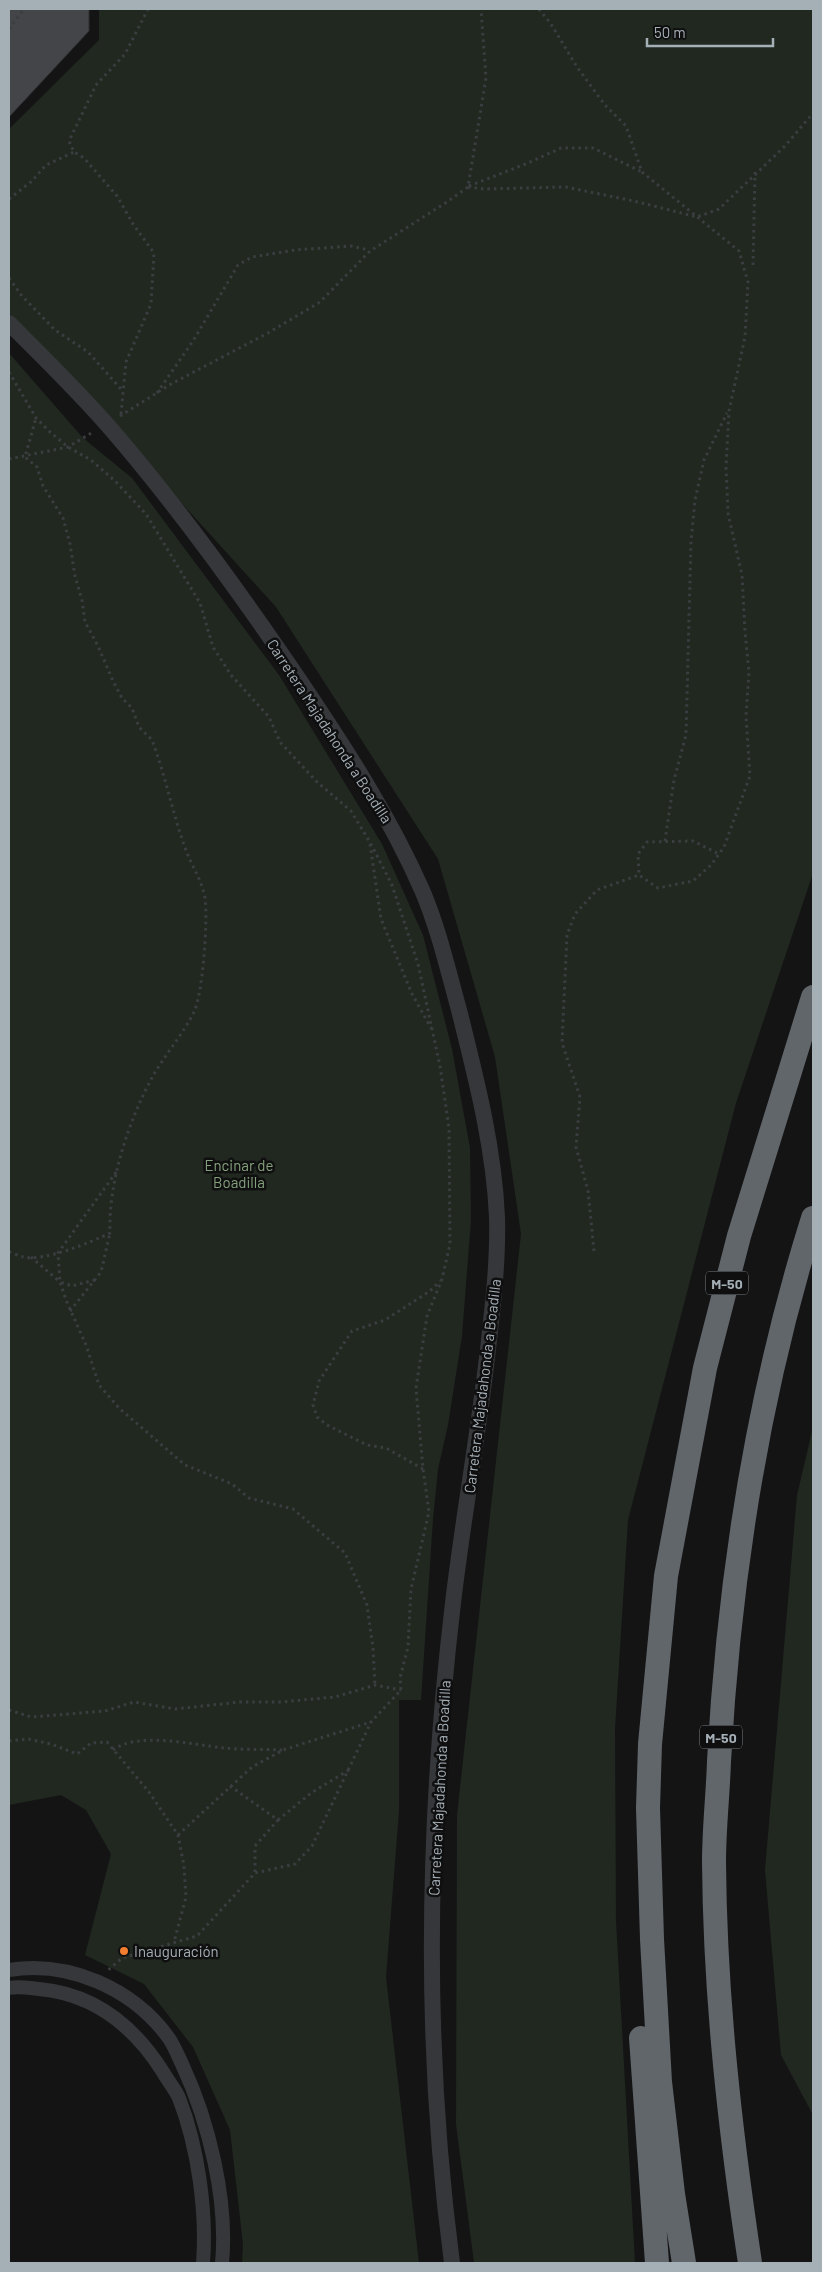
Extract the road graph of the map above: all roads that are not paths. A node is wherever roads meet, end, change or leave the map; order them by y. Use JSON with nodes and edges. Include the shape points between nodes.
{"nodes":[{"id":1,"x":9,"y":323,"type":"edge"},
{"id":2,"x":813,"y":997,"type":"edge"},
{"id":3,"x":813,"y":1218,"type":"edge"},
{"id":4,"x":648,"y":1808,"type":"junction"},
{"id":5,"x":9,"y":1970,"type":"edge"},
{"id":6,"x":9,"y":1988,"type":"edge"},
{"id":7,"x":204,"y":2263,"type":"edge"},
{"id":8,"x":222,"y":2263,"type":"edge"},
{"id":9,"x":452,"y":2263,"type":"edge"},
{"id":10,"x":657,"y":2263,"type":"edge"},
{"id":11,"x":684,"y":2263,"type":"edge"},
{"id":12,"x":750,"y":2263,"type":"edge"}],
"edges":[{"from":1,"to":9,"type":"street","name":"Carretera Majadahonda a Boadilla","via":[[114,420],[328,723],[385,814],[424,894],[474,1069],[490,1147],[497,1215],[497,1268],[487,1366],[450,1628],[434,1829],[432,2029]]},
{"from":2,"to":4,"type":"highway","number":"M-50","via":[[739,1236],[705,1368],[666,1576],[650,1744]]},
{"from":3,"to":12,"type":"highway","number":"M-50","via":[[769,1389],[749,1490],[723,1685],[714,1860],[717,1955],[722,2050]]},
{"from":4,"to":10,"type":"highway","via":[[636,1900],[643,2078]]},
{"from":4,"to":11,"type":"highway","number":"M-50","via":[[660,2082]]},
{"from":5,"to":8,"type":"street","via":[[60,1970],[95,1980],[141,2006],[170,2038],[195,2092],[210,2143],[221,2204]]},
{"from":6,"to":7,"type":"street","via":[[57,1990],[90,2000],[126,2025],[151,2052],[178,2097],[192,2146],[203,2208]]}]}
